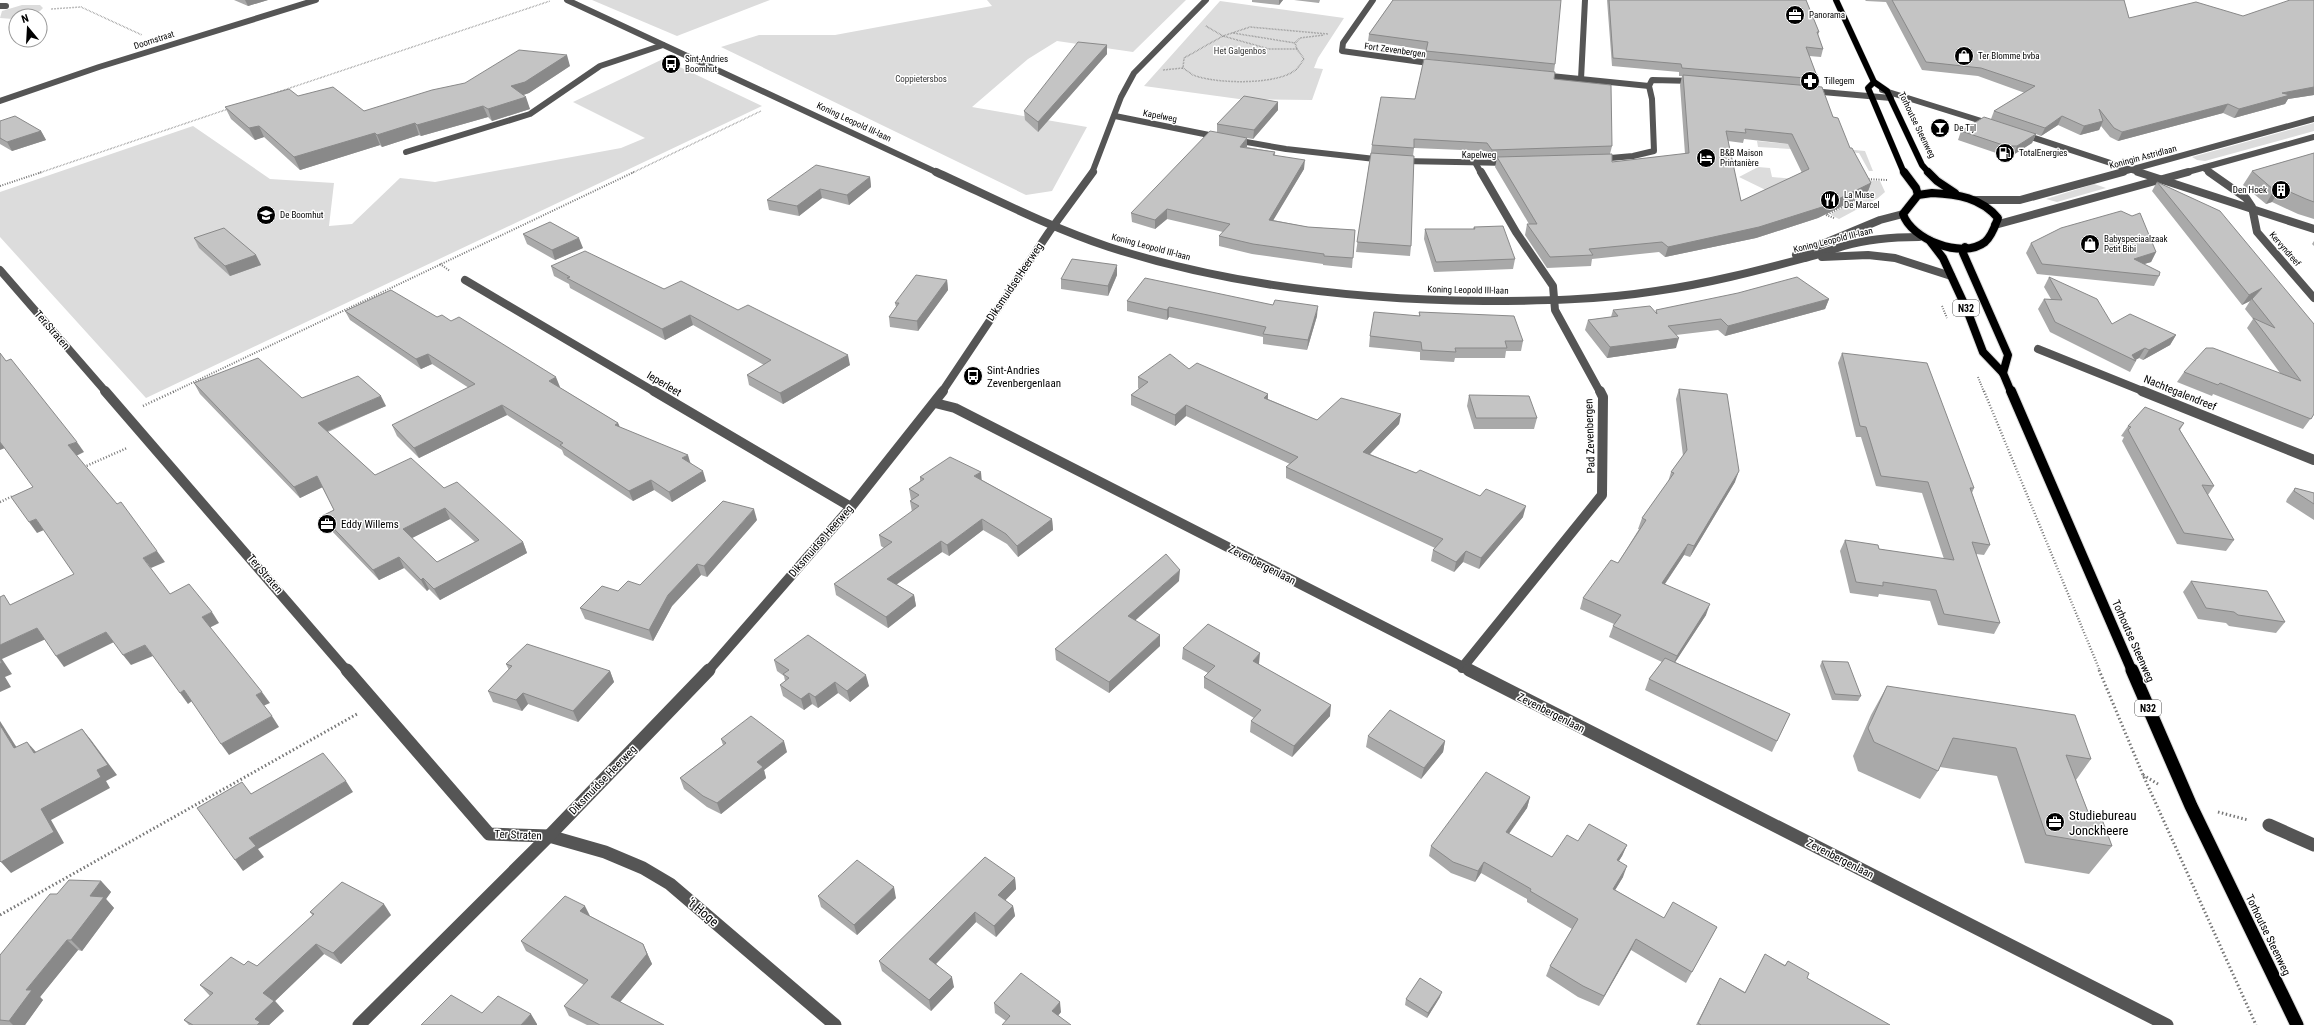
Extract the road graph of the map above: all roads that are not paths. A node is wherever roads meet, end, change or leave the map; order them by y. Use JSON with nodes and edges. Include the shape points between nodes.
{"nodes":[{"id":1,"x":316,"y":0,"type":"edge"},
{"id":2,"x":566,"y":0,"type":"edge"},
{"id":3,"x":1206,"y":0,"type":"edge"},
{"id":4,"x":1373,"y":0,"type":"edge"},
{"id":5,"x":1585,"y":0,"type":"edge"},
{"id":6,"x":1836,"y":0,"type":"edge"},
{"id":7,"x":663,"y":45,"type":"junction"},
{"id":8,"x":1446,"y":65,"type":"edge"},
{"id":9,"x":1533,"y":74,"type":"edge"},
{"id":10,"x":1581,"y":79,"type":"junction"},
{"id":11,"x":1699,"y":82,"type":"edge"},
{"id":12,"x":1874,"y":82,"type":"junction"},
{"id":13,"x":1649,"y":86,"type":"junction"},
{"id":14,"x":1868,"y":89,"type":"junction"},
{"id":15,"x":1806,"y":91,"type":"edge"},
{"id":16,"x":1887,"y":91,"type":"junction"},
{"id":17,"x":1871,"y":96,"type":"junction"},
{"id":18,"x":1890,"y":98,"type":"junction"},
{"id":19,"x":0,"y":101,"type":"edge"},
{"id":20,"x":1115,"y":116,"type":"junction"},
{"id":21,"x":2314,"y":119,"type":"edge"},
{"id":22,"x":1998,"y":126,"type":"edge"},
{"id":23,"x":2013,"y":131,"type":"edge"},
{"id":24,"x":2314,"y":137,"type":"edge"},
{"id":25,"x":406,"y":152,"type":"dead end"},
{"id":26,"x":1593,"y":159,"type":"edge"},
{"id":27,"x":1521,"y":163,"type":"edge"},
{"id":28,"x":1476,"y":164,"type":"junction"},
{"id":29,"x":2204,"y":168,"type":"junction"},
{"id":30,"x":2132,"y":169,"type":"junction"},
{"id":31,"x":2163,"y":179,"type":"junction"},
{"id":32,"x":1956,"y":194,"type":"junction"},
{"id":33,"x":1918,"y":195,"type":"junction"},
{"id":34,"x":1975,"y":200,"type":"junction"},
{"id":35,"x":2252,"y":207,"type":"junction"},
{"id":36,"x":1903,"y":214,"type":"junction"},
{"id":37,"x":1995,"y":225,"type":"junction"},
{"id":38,"x":1053,"y":226,"type":"junction"},
{"id":39,"x":2314,"y":228,"type":"edge"},
{"id":40,"x":1919,"y":237,"type":"junction"},
{"id":41,"x":1930,"y":241,"type":"junction"},
{"id":42,"x":1965,"y":247,"type":"junction"},
{"id":43,"x":1808,"y":258,"type":"junction"},
{"id":44,"x":1777,"y":263,"type":"junction"},
{"id":45,"x":0,"y":270,"type":"edge"},
{"id":46,"x":1951,"y":276,"type":"junction"},
{"id":47,"x":465,"y":280,"type":"dead end"},
{"id":48,"x":2314,"y":298,"type":"edge"},
{"id":49,"x":1555,"y":300,"type":"junction"},
{"id":50,"x":2038,"y":349,"type":"dead end"},
{"id":51,"x":2003,"y":373,"type":"junction"},
{"id":52,"x":935,"y":403,"type":"junction"},
{"id":53,"x":2314,"y":460,"type":"edge"},
{"id":54,"x":851,"y":507,"type":"junction"},
{"id":55,"x":1462,"y":668,"type":"junction"},
{"id":56,"x":2269,"y":825,"type":"road end"},
{"id":57,"x":549,"y":836,"type":"junction"},
{"id":58,"x":2314,"y":845,"type":"edge"},
{"id":59,"x":360,"y":1025,"type":"edge"},
{"id":60,"x":835,"y":1025,"type":"edge"},
{"id":61,"x":2167,"y":1025,"type":"edge"},
{"id":62,"x":2297,"y":1025,"type":"edge"}],
"edges":[{"from":1,"to":19,"type":"street","name":"Doornstraat","via":[[167,45]]},
{"from":2,"to":7,"type":"street","name":"Koning Leopold III-laan"},
{"from":3,"to":20,"type":"street","name":"Diksmuidse Heerweg","via":[[1135,72],[1121,97]]},
{"from":4,"to":8,"type":"street","name":"Fort Zevenbergen","via":[[1343,43],[1342,51]]},
{"from":5,"to":10,"type":"street"},
{"from":6,"to":12,"type":"main road"},
{"from":7,"to":25,"type":"street","via":[[600,66],[530,114]]},
{"from":7,"to":38,"type":"street","name":"Koning Leopold III-laan"},
{"from":9,"to":10,"type":"street"},
{"from":10,"to":13,"type":"street"},
{"from":11,"to":13,"type":"street","via":[[1652,80]]},
{"from":12,"to":14,"type":"main road"},
{"from":12,"to":16,"type":"main road","name":"Torhoutse Steenweg"},
{"from":13,"to":26,"type":"street","via":[[1654,151],[1633,156]]},
{"from":14,"to":16,"type":"street"},
{"from":14,"to":17,"type":"main road"},
{"from":15,"to":17,"type":"street"},
{"from":16,"to":18,"type":"main road","name":"Torhoutse Steenweg"},
{"from":16,"to":22,"type":"street"},
{"from":17,"to":18,"type":"street"},
{"from":17,"to":33,"type":"main road","via":[[1904,171]]},
{"from":18,"to":32,"type":"main road","name":"Torhoutse Steenweg","via":[[1922,165],[1937,181]]},
{"from":20,"to":28,"type":"street","name":"Kapelweg","via":[[1286,149],[1381,160]]},
{"from":20,"to":38,"type":"street","name":"Diksmuidse Heerweg","via":[[1093,172]]},
{"from":21,"to":30,"type":"street","name":"Koningin Astridlaan"},
{"from":23,"to":30,"type":"street"},
{"from":24,"to":29,"type":"street"},
{"from":27,"to":28,"type":"street","name":"Kapelweg"},
{"from":28,"to":49,"type":"street","name":"Pad Zevenbergen","via":[[1516,232],[1553,286]]},
{"from":29,"to":31,"type":"street"},
{"from":29,"to":35,"type":"street","via":[[2246,198]]},
{"from":30,"to":31,"type":"street"},
{"from":30,"to":34,"type":"street","name":"Koningin Astridlaan","via":[[2020,200]]},
{"from":31,"to":35,"type":"street"},
{"from":31,"to":37,"type":"street"},
{"from":32,"to":33,"type":"main road"},
{"from":32,"to":34,"type":"main road"},
{"from":33,"to":36,"type":"main road"},
{"from":34,"to":37,"type":"main road","via":[[1998,218]]},
{"from":35,"to":39,"type":"street"},
{"from":35,"to":48,"type":"street","name":"Kervyndreef","via":[[2257,232]]},
{"from":36,"to":40,"type":"main road","via":[[1903,222]]},
{"from":36,"to":44,"type":"street","name":"Koning Leopold III-laan","via":[[1880,220]]},
{"from":37,"to":42,"type":"main road","via":[[1989,239],[1981,245]]},
{"from":38,"to":49,"type":"street","name":"Koning Leopold III-laan","via":[[1144,258],[1233,278],[1310,290],[1388,298]]},
{"from":38,"to":52,"type":"street","name":"Diksmuidse Heerweg"},
{"from":40,"to":41,"type":"main road"},
{"from":40,"to":43,"type":"street","name":"Koning Leopold III-laan","via":[[1871,240]]},
{"from":41,"to":42,"type":"main road"},
{"from":41,"to":46,"type":"main road","name":"Torhoutse Steenweg","number":"N32"},
{"from":42,"to":51,"type":"main road","number":"N32","via":[[1963,253],[2008,355]]},
{"from":43,"to":44,"type":"street","name":"Koning Leopold III-laan"},
{"from":43,"to":46,"type":"street","via":[[1868,255],[1895,258]]},
{"from":44,"to":49,"type":"street","name":"Koning Leopold III-laan","via":[[1676,288],[1621,296]]},
{"from":45,"to":57,"type":"street","name":"Ter Straten","via":[[489,834]]},
{"from":46,"to":51,"type":"main road","name":"Torhoutse Steenweg","number":"N32","via":[[1983,352]]},
{"from":47,"to":54,"type":"street","name":"Ieperleet"},
{"from":49,"to":55,"type":"street","name":"Pad Zevenbergen","via":[[1555,310],[1603,397],[1604,488],[1602,495]]},
{"from":50,"to":53,"type":"street","name":"Nachtegalendreef"},
{"from":51,"to":62,"type":"main road","name":"Torhoutse Steenweg","number":"N32","via":[[2191,806]]},
{"from":52,"to":54,"type":"street","name":"Diksmuidse Heerweg"},
{"from":52,"to":55,"type":"street","name":"Zevenbergenlaan","via":[[955,408]]},
{"from":54,"to":57,"type":"street","name":"Diksmuidse Heerweg","via":[[727,650]]},
{"from":55,"to":61,"type":"street","name":"Zevenbergenlaan"},
{"from":56,"to":58,"type":"street"},
{"from":57,"to":59,"type":"street","name":"Diksmuidse Heerweg"},
{"from":57,"to":60,"type":"street","name":"'t Hoge","via":[[605,852],[643,868],[670,884]]}]}
